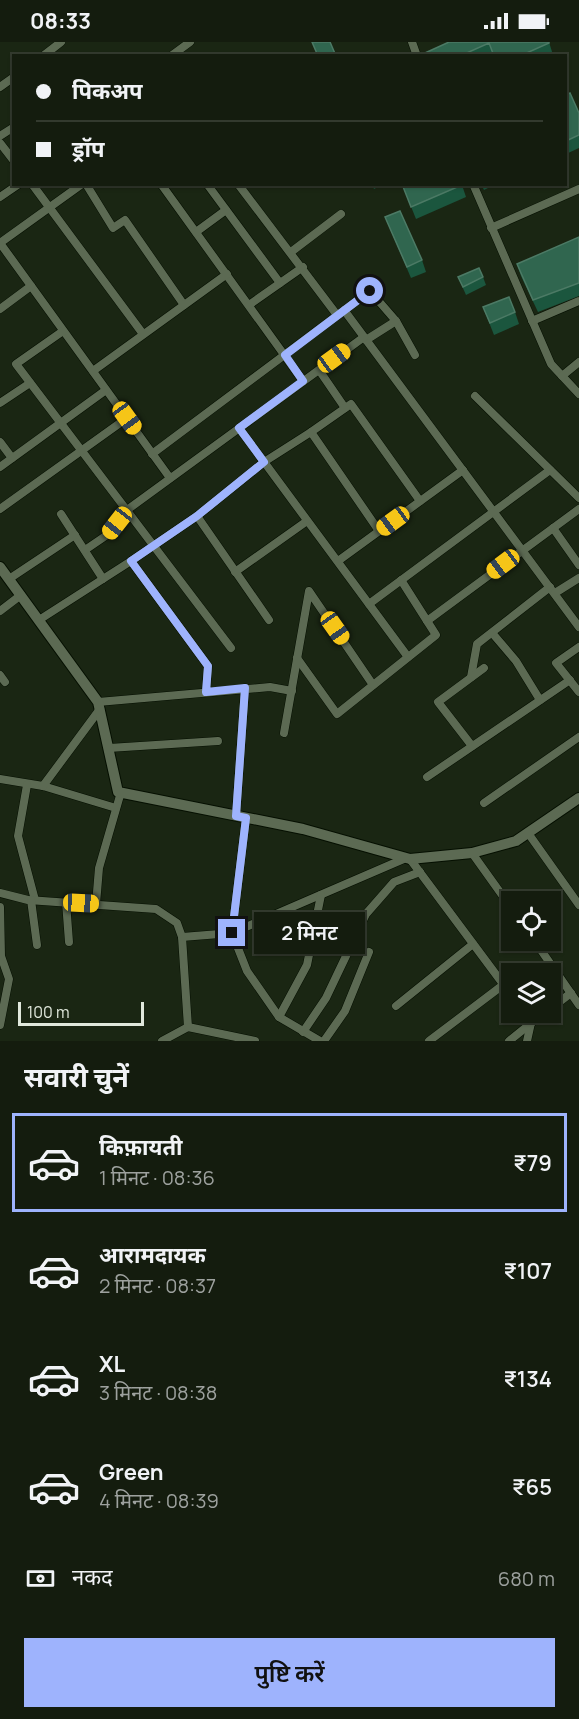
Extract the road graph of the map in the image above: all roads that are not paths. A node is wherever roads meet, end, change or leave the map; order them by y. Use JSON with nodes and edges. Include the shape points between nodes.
{"nodes":[{"id":1,"x":61,"y":42,"type":"edge"},
{"id":2,"x":190,"y":42,"type":"edge"},
{"id":3,"x":46,"y":54,"type":"edge"},
{"id":4,"x":174,"y":54,"type":"edge"},
{"id":5,"x":0,"y":143,"type":"edge"},
{"id":6,"x":12,"y":158,"type":"edge"},
{"id":7,"x":16,"y":186,"type":"edge"},
{"id":8,"x":33,"y":186,"type":"edge"},
{"id":9,"x":79,"y":186,"type":"edge"},
{"id":10,"x":87,"y":186,"type":"edge"},
{"id":11,"x":162,"y":186,"type":"edge"},
{"id":12,"x":208,"y":186,"type":"edge"},
{"id":13,"x":240,"y":186,"type":"edge"},
{"id":14,"x":474,"y":186,"type":"edge"},
{"id":15,"x":579,"y":189,"type":"edge"},
{"id":16,"x":0,"y":197,"type":"edge"},
{"id":17,"x":49,"y":208,"type":"junction"},
{"id":18,"x":226,"y":210,"type":"junction"},
{"id":19,"x":341,"y":214,"type":"dead end"},
{"id":20,"x":491,"y":228,"type":"junction"},
{"id":21,"x":196,"y":232,"type":"junction"},
{"id":22,"x":291,"y":252,"type":"junction"},
{"id":23,"x":303,"y":267,"type":"junction"},
{"id":24,"x":227,"y":274,"type":"junction"},
{"id":25,"x":280,"y":283,"type":"junction"},
{"id":26,"x":31,"y":286,"type":"junction"},
{"id":27,"x":579,"y":301,"type":"edge"},
{"id":28,"x":184,"y":305,"type":"junction"},
{"id":29,"x":249,"y":305,"type":"junction"},
{"id":30,"x":0,"y":309,"type":"edge"},
{"id":31,"x":341,"y":313,"type":"junction"},
{"id":32,"x":396,"y":321,"type":"junction"},
{"id":33,"x":532,"y":321,"type":"junction"},
{"id":34,"x":63,"y":331,"type":"junction"},
{"id":35,"x":143,"y":334,"type":"junction"},
{"id":36,"x":365,"y":338,"type":"junction"},
{"id":37,"x":285,"y":355,"type":"junction"},
{"id":38,"x":415,"y":355,"type":"dead end"},
{"id":39,"x":579,"y":362,"type":"edge"},
{"id":40,"x":319,"y":369,"type":"junction"},
{"id":41,"x":93,"y":371,"type":"junction"},
{"id":42,"x":562,"y":376,"type":"junction"},
{"id":43,"x":303,"y":381,"type":"junction"},
{"id":44,"x":30,"y":383,"type":"junction"},
{"id":45,"x":106,"y":390,"type":"junction"},
{"id":46,"x":579,"y":394,"type":"edge"},
{"id":47,"x":475,"y":396,"type":"dead end"},
{"id":48,"x":0,"y":403,"type":"edge"},
{"id":49,"x":345,"y":408,"type":"junction"},
{"id":50,"x":127,"y":418,"type":"junction"},
{"id":51,"x":60,"y":423,"type":"junction"},
{"id":52,"x":239,"y":428,"type":"junction"},
{"id":53,"x":311,"y":432,"type":"junction"},
{"id":54,"x":0,"y":442,"type":"edge"},
{"id":55,"x":81,"y":451,"type":"junction"},
{"id":56,"x":152,"y":454,"type":"junction"},
{"id":57,"x":12,"y":458,"type":"junction"},
{"id":58,"x":264,"y":462,"type":"junction"},
{"id":59,"x":0,"y":467,"type":"edge"},
{"id":60,"x":463,"y":470,"type":"junction"},
{"id":61,"x":550,"y":470,"type":"junction"},
{"id":62,"x":170,"y":478,"type":"junction"},
{"id":63,"x":579,"y":498,"type":"edge"},
{"id":64,"x":420,"y":501,"type":"junction"},
{"id":65,"x":0,"y":509,"type":"edge"},
{"id":66,"x":579,"y":509,"type":"edge"},
{"id":67,"x":127,"y":510,"type":"junction"},
{"id":68,"x":494,"y":512,"type":"junction"},
{"id":69,"x":61,"y":514,"type":"dead end"},
{"id":70,"x":197,"y":516,"type":"junction"},
{"id":71,"x":307,"y":520,"type":"junction"},
{"id":72,"x":553,"y":528,"type":"junction"},
{"id":73,"x":379,"y":531,"type":"junction"},
{"id":74,"x":75,"y":535,"type":"junction"},
{"id":75,"x":153,"y":546,"type":"junction"},
{"id":76,"x":85,"y":550,"type":"junction"},
{"id":77,"x":522,"y":550,"type":"junction"},
{"id":78,"x":131,"y":561,"type":"junction"},
{"id":79,"x":338,"y":561,"type":"junction"},
{"id":80,"x":579,"y":565,"type":"edge"},
{"id":81,"x":0,"y":567,"type":"edge"},
{"id":82,"x":235,"y":572,"type":"junction"},
{"id":83,"x":579,"y":578,"type":"edge"},
{"id":84,"x":9,"y":579,"type":"junction"},
{"id":85,"x":104,"y":579,"type":"junction"},
{"id":86,"x":400,"y":580,"type":"junction"},
{"id":87,"x":553,"y":590,"type":"junction"},
{"id":88,"x":21,"y":595,"type":"junction"},
{"id":89,"x":369,"y":604,"type":"junction"},
{"id":90,"x":0,"y":610,"type":"edge"},
{"id":91,"x":39,"y":620,"type":"junction"},
{"id":92,"x":269,"y":620,"type":"dead end"},
{"id":93,"x":427,"y":621,"type":"junction"},
{"id":94,"x":579,"y":627,"type":"edge"},
{"id":95,"x":493,"y":634,"type":"junction"},
{"id":96,"x":579,"y":647,"type":"edge"},
{"id":97,"x":231,"y":648,"type":"dead end"},
{"id":98,"x":408,"y":657,"type":"junction"},
{"id":99,"x":297,"y":658,"type":"junction"},
{"id":100,"x":484,"y":668,"type":"dead end"},
{"id":101,"x":471,"y":677,"type":"junction"},
{"id":102,"x":570,"y":680,"type":"junction"},
{"id":103,"x":373,"y":685,"type":"junction"},
{"id":104,"x":245,"y":688,"type":"junction"},
{"id":105,"x":292,"y":691,"type":"junction"},
{"id":106,"x":206,"y":692,"type":"junction"},
{"id":107,"x":579,"y":692,"type":"edge"},
{"id":108,"x":540,"y":700,"type":"junction"},
{"id":109,"x":99,"y":705,"type":"junction"},
{"id":110,"x":284,"y":733,"type":"dead end"},
{"id":111,"x":579,"y":737,"type":"edge"},
{"id":112,"x":218,"y":741,"type":"dead end"},
{"id":113,"x":472,"y":746,"type":"junction"},
{"id":114,"x":109,"y":748,"type":"junction"},
{"id":115,"x":427,"y":777,"type":"dead end"},
{"id":116,"x":0,"y":779,"type":"edge"},
{"id":117,"x":27,"y":785,"type":"junction"},
{"id":118,"x":43,"y":786,"type":"junction"},
{"id":119,"x":121,"y":792,"type":"junction"},
{"id":120,"x":579,"y":798,"type":"edge"},
{"id":121,"x":484,"y":803,"type":"dead end"},
{"id":122,"x":116,"y":808,"type":"junction"},
{"id":123,"x":241,"y":817,"type":"junction"},
{"id":124,"x":528,"y":833,"type":"junction"},
{"id":125,"x":472,"y":854,"type":"junction"},
{"id":126,"x":408,"y":858,"type":"junction"},
{"id":127,"x":420,"y":872,"type":"junction"},
{"id":128,"x":0,"y":893,"type":"edge"},
{"id":129,"x":321,"y":894,"type":"junction"},
{"id":130,"x":501,"y":894,"type":"edge"},
{"id":131,"x":33,"y":900,"type":"junction"},
{"id":132,"x":66,"y":902,"type":"junction"},
{"id":133,"x":96,"y":904,"type":"junction"},
{"id":134,"x":579,"y":905,"type":"edge"},
{"id":135,"x":0,"y":907,"type":"edge"},
{"id":136,"x":232,"y":933,"type":"junction"},
{"id":137,"x":182,"y":937,"type":"junction"},
{"id":138,"x":69,"y":942,"type":"dead end"},
{"id":139,"x":473,"y":944,"type":"junction"},
{"id":140,"x":37,"y":945,"type":"dead end"},
{"id":141,"x":542,"y":951,"type":"edge"},
{"id":142,"x":369,"y":952,"type":"dead end"},
{"id":143,"x":0,"y":956,"type":"edge"},
{"id":144,"x":501,"y":982,"type":"edge"},
{"id":145,"x":501,"y":987,"type":"edge"},
{"id":146,"x":571,"y":993,"type":"junction"},
{"id":147,"x":561,"y":1001,"type":"edge"},
{"id":148,"x":579,"y":1005,"type":"edge"},
{"id":149,"x":396,"y":1006,"type":"dead end"},
{"id":150,"x":279,"y":1017,"type":"junction"},
{"id":151,"x":531,"y":1023,"type":"joint"},
{"id":152,"x":0,"y":1025,"type":"edge"},
{"id":153,"x":188,"y":1028,"type":"junction"},
{"id":154,"x":303,"y":1032,"type":"junction"},
{"id":155,"x":214,"y":1037,"type":"edge"},
{"id":156,"x":162,"y":1041,"type":"edge"},
{"id":157,"x":255,"y":1041,"type":"edge"},
{"id":158,"x":322,"y":1041,"type":"edge"},
{"id":159,"x":429,"y":1041,"type":"edge"},
{"id":160,"x":509,"y":1041,"type":"edge"},
{"id":161,"x":527,"y":1041,"type":"edge"}],
"edges":[{"from":1,"to":3,"type":"street"},
{"from":2,"to":4,"type":"street"},
{"from":5,"to":6,"type":"street"},
{"from":7,"to":16,"type":"street"},
{"from":8,"to":17,"type":"street"},
{"from":9,"to":17,"type":"street"},
{"from":10,"to":28,"type":"street","via":[[113,228],[125,220]]},
{"from":11,"to":21,"type":"street"},
{"from":12,"to":18,"type":"street"},
{"from":13,"to":22,"type":"street"},
{"from":14,"to":20,"type":"street"},
{"from":15,"to":20,"type":"street"},
{"from":17,"to":26,"type":"street","via":[[0,243]]},
{"from":17,"to":35,"type":"street"},
{"from":18,"to":21,"type":"street"},
{"from":18,"to":25,"type":"street"},
{"from":19,"to":22,"type":"street"},
{"from":20,"to":33,"type":"street"},
{"from":21,"to":24,"type":"street"},
{"from":22,"to":23,"type":"street"},
{"from":23,"to":25,"type":"street"},
{"from":23,"to":31,"type":"street"},
{"from":24,"to":28,"type":"street"},
{"from":24,"to":29,"type":"street"},
{"from":25,"to":29,"type":"street"},
{"from":26,"to":30,"type":"street"},
{"from":26,"to":34,"type":"street"},
{"from":27,"to":33,"type":"street"},
{"from":28,"to":35,"type":"street"},
{"from":29,"to":37,"type":"street"},
{"from":31,"to":32,"type":"street","via":[[370,291]]},
{"from":31,"to":36,"type":"street"},
{"from":31,"to":37,"type":"street"},
{"from":32,"to":36,"type":"street"},
{"from":32,"to":38,"type":"street"},
{"from":33,"to":42,"type":"street","via":[[551,364]]},
{"from":34,"to":41,"type":"street"},
{"from":34,"to":44,"type":"street","via":[[16,364]]},
{"from":35,"to":41,"type":"street"},
{"from":36,"to":40,"type":"street"},
{"from":36,"to":60,"type":"street"},
{"from":37,"to":43,"type":"street"},
{"from":37,"to":56,"type":"street"},
{"from":39,"to":42,"type":"street"},
{"from":40,"to":43,"type":"street"},
{"from":40,"to":49,"type":"street"},
{"from":41,"to":45,"type":"street"},
{"from":42,"to":46,"type":"street"},
{"from":43,"to":52,"type":"street"},
{"from":44,"to":48,"type":"street"},
{"from":44,"to":51,"type":"street"},
{"from":45,"to":50,"type":"street"},
{"from":45,"to":51,"type":"street"},
{"from":47,"to":61,"type":"street"},
{"from":49,"to":53,"type":"street"},
{"from":49,"to":64,"type":"street","via":[[351,404]]},
{"from":50,"to":55,"type":"street"},
{"from":50,"to":56,"type":"street"},
{"from":51,"to":55,"type":"street"},
{"from":51,"to":57,"type":"street"},
{"from":52,"to":58,"type":"street"},
{"from":52,"to":62,"type":"street"},
{"from":53,"to":58,"type":"street"},
{"from":53,"to":73,"type":"street"},
{"from":54,"to":57,"type":"street"},
{"from":55,"to":65,"type":"street"},
{"from":55,"to":67,"type":"street"},
{"from":56,"to":62,"type":"street"},
{"from":57,"to":59,"type":"street"},
{"from":58,"to":70,"type":"street"},
{"from":58,"to":71,"type":"street"},
{"from":60,"to":64,"type":"street"},
{"from":60,"to":68,"type":"street"},
{"from":61,"to":63,"type":"street"},
{"from":61,"to":68,"type":"street"},
{"from":62,"to":67,"type":"street"},
{"from":64,"to":73,"type":"street"},
{"from":66,"to":72,"type":"street"},
{"from":67,"to":75,"type":"street"},
{"from":67,"to":76,"type":"street","via":[[107,535]]},
{"from":68,"to":77,"type":"street"},
{"from":68,"to":86,"type":"street"},
{"from":69,"to":74,"type":"street"},
{"from":70,"to":75,"type":"street"},
{"from":70,"to":82,"type":"street"},
{"from":71,"to":79,"type":"street"},
{"from":71,"to":82,"type":"street"},
{"from":72,"to":77,"type":"street"},
{"from":72,"to":80,"type":"street"},
{"from":73,"to":79,"type":"street"},
{"from":74,"to":76,"type":"street"},
{"from":74,"to":84,"type":"street"},
{"from":75,"to":78,"type":"street"},
{"from":75,"to":97,"type":"street"},
{"from":76,"to":85,"type":"street"},
{"from":77,"to":87,"type":"street"},
{"from":77,"to":93,"type":"street"},
{"from":78,"to":85,"type":"street"},
{"from":78,"to":106,"type":"street","via":[[208,666]]},
{"from":79,"to":89,"type":"street"},
{"from":81,"to":84,"type":"street"},
{"from":82,"to":92,"type":"street"},
{"from":83,"to":87,"type":"street"},
{"from":84,"to":88,"type":"street"},
{"from":85,"to":91,"type":"street"},
{"from":86,"to":89,"type":"street"},
{"from":86,"to":93,"type":"street"},
{"from":87,"to":94,"type":"street"},
{"from":87,"to":95,"type":"street"},
{"from":88,"to":90,"type":"street"},
{"from":88,"to":91,"type":"street"},
{"from":89,"to":98,"type":"street"},
{"from":91,"to":109,"type":"street"},
{"from":93,"to":98,"type":"street","via":[[436,635]]},
{"from":95,"to":101,"type":"street","via":[[477,644]]},
{"from":95,"to":108,"type":"street","via":[[516,661]]},
{"from":96,"to":102,"type":"street","via":[[556,663]]},
{"from":98,"to":103,"type":"street"},
{"from":99,"to":103,"type":"street","via":[[337,714]]},
{"from":99,"to":103,"type":"street","via":[[309,591]]},
{"from":99,"to":105,"type":"street"},
{"from":100,"to":101,"type":"street"},
{"from":101,"to":113,"type":"street","via":[[438,702]]},
{"from":102,"to":107,"type":"street"},
{"from":102,"to":108,"type":"street"},
{"from":104,"to":105,"type":"street"},
{"from":104,"to":106,"type":"street"},
{"from":104,"to":123,"type":"street"},
{"from":105,"to":110,"type":"street"},
{"from":106,"to":109,"type":"street"},
{"from":108,"to":113,"type":"street"},
{"from":109,"to":114,"type":"street"},
{"from":109,"to":118,"type":"street"},
{"from":111,"to":121,"type":"street"},
{"from":112,"to":114,"type":"street"},
{"from":113,"to":115,"type":"street"},
{"from":114,"to":119,"type":"street"},
{"from":116,"to":117,"type":"street"},
{"from":117,"to":118,"type":"street"},
{"from":117,"to":131,"type":"street","via":[[18,836]]},
{"from":118,"to":122,"type":"street"},
{"from":119,"to":122,"type":"street"},
{"from":119,"to":123,"type":"street"},
{"from":120,"to":124,"type":"street"},
{"from":122,"to":133,"type":"street","via":[[99,868]]},
{"from":123,"to":126,"type":"street","via":[[303,829]]},
{"from":123,"to":136,"type":"street"},
{"from":124,"to":125,"type":"street","via":[[516,841]]},
{"from":124,"to":134,"type":"street"},
{"from":125,"to":126,"type":"street"},
{"from":125,"to":130,"type":"street"},
{"from":126,"to":127,"type":"street"},
{"from":126,"to":129,"type":"street"},
{"from":127,"to":139,"type":"street"},
{"from":127,"to":154,"type":"street","via":[[394,882],[366,914],[326,998]]},
{"from":128,"to":131,"type":"street"},
{"from":129,"to":136,"type":"street"},
{"from":129,"to":150,"type":"street","via":[[307,965]]},
{"from":131,"to":132,"type":"street"},
{"from":131,"to":140,"type":"street"},
{"from":132,"to":133,"type":"street"},
{"from":132,"to":138,"type":"street"},
{"from":133,"to":137,"type":"street","via":[[156,909],[177,923]]},
{"from":135,"to":143,"type":"street"},
{"from":136,"to":137,"type":"street"},
{"from":136,"to":150,"type":"street","via":[[247,971]]},
{"from":137,"to":153,"type":"street"},
{"from":139,"to":144,"type":"street"},
{"from":139,"to":149,"type":"street"},
{"from":141,"to":146,"type":"street"},
{"from":142,"to":158,"type":"street","via":[[345,1011]]},
{"from":143,"to":152,"type":"street","via":[[9,979]]},
{"from":145,"to":159,"type":"street"},
{"from":146,"to":147,"type":"street"},
{"from":146,"to":148,"type":"street"},
{"from":150,"to":154,"type":"street"},
{"from":151,"to":160,"type":"street"},
{"from":151,"to":161,"type":"street"},
{"from":153,"to":155,"type":"street"},
{"from":153,"to":156,"type":"street"},
{"from":154,"to":158,"type":"street"},
{"from":155,"to":157,"type":"street"}]}
